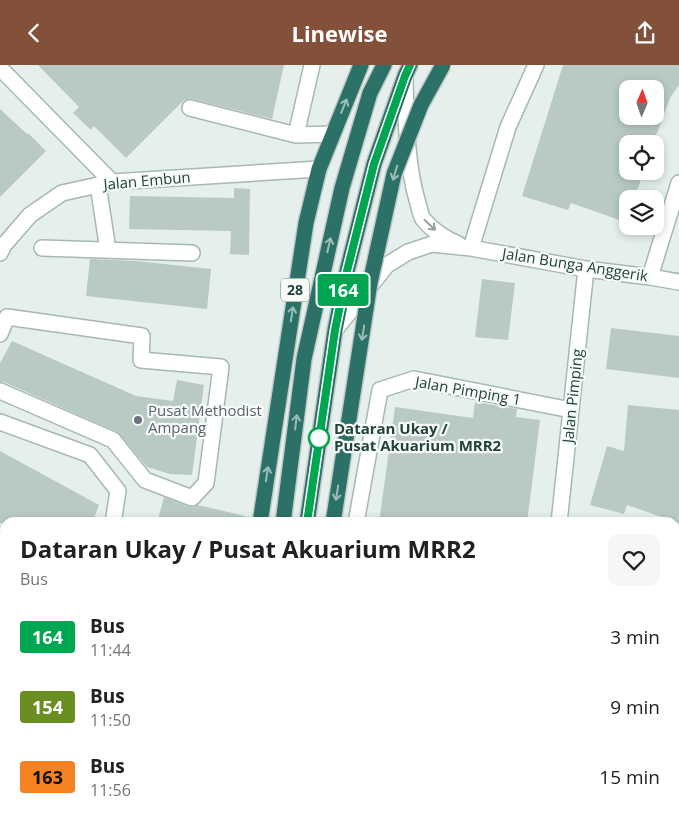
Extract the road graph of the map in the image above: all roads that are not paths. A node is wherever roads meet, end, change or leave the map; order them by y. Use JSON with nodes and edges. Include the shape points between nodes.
{"nodes":[{"id":1,"x":312,"y":65,"type":"edge"},
{"id":2,"x":361,"y":65,"type":"edge"},
{"id":3,"x":384,"y":65,"type":"edge"},
{"id":4,"x":442,"y":65,"type":"edge"},
{"id":5,"x":536,"y":65,"type":"edge"},
{"id":6,"x":0,"y":68,"type":"edge"},
{"id":7,"x":407,"y":70,"type":"edge"},
{"id":8,"x":190,"y":108,"type":"dead end"},
{"id":9,"x":333,"y":134,"type":"junction"},
{"id":10,"x":296,"y":135,"type":"junction"},
{"id":11,"x":319,"y":169,"type":"junction"},
{"id":12,"x":679,"y":183,"type":"edge"},
{"id":13,"x":105,"y":184,"type":"junction"},
{"id":14,"x":42,"y":248,"type":"dead end"},
{"id":15,"x":471,"y":248,"type":"junction"},
{"id":16,"x":108,"y":250,"type":"junction"},
{"id":17,"x":0,"y":253,"type":"edge"},
{"id":18,"x":192,"y":253,"type":"dead end"},
{"id":19,"x":586,"y":269,"type":"junction"},
{"id":20,"x":650,"y":277,"type":"junction"},
{"id":21,"x":679,"y":282,"type":"edge"},
{"id":22,"x":335,"y":330,"type":"junction"},
{"id":23,"x":0,"y":334,"type":"edge"},
{"id":24,"x":0,"y":391,"type":"edge"},
{"id":25,"x":571,"y":410,"type":"junction"},
{"id":26,"x":0,"y":422,"type":"edge"},
{"id":27,"x":113,"y":517,"type":"edge"},
{"id":28,"x":261,"y":517,"type":"edge"},
{"id":29,"x":284,"y":517,"type":"edge"},
{"id":30,"x":308,"y":517,"type":"edge"},
{"id":31,"x":334,"y":517,"type":"edge"},
{"id":32,"x":357,"y":517,"type":"edge"},
{"id":33,"x":560,"y":517,"type":"edge"}],
"edges":[{"from":1,"to":10,"type":"street"},
{"from":9,"to":2,"type":"highway","number":"28","one_way":true},
{"from":29,"to":3,"type":"highway","one_way":true,"via":[[304,359],[342,188],[370,93]]},
{"from":4,"to":31,"type":"highway","one_way":true,"bridge":true,"via":[[421,105],[394,175],[370,283]]},
{"from":5,"to":15,"type":"street","via":[[508,127]]},
{"from":6,"to":13,"type":"street"},
{"from":7,"to":15,"type":"street","name":"Jalan Bunga Anggerik","one_way":true,"via":[[407,139],[413,185],[422,218],[450,241]]},
{"from":7,"to":22,"type":"highway","via":[[374,164]]},
{"from":8,"to":10,"type":"street"},
{"from":9,"to":10,"type":"street"},
{"from":9,"to":11,"type":"highway","number":"28"},
{"from":11,"to":13,"type":"street","name":"Jalan Embun"},
{"from":28,"to":11,"type":"highway","number":"28","one_way":true,"via":[[306,223]]},
{"from":12,"to":20,"type":"street"},
{"from":13,"to":16,"type":"street"},
{"from":13,"to":17,"type":"street","name":"Jalan Embun","via":[[62,193],[30,215]]},
{"from":14,"to":16,"type":"street"},
{"from":15,"to":19,"type":"street","name":"Jalan Bunga Anggerik"},
{"from":15,"to":22,"type":"street","name":"Jalan Bunga Anggerik","via":[[432,244],[408,252],[387,265]]},
{"from":16,"to":18,"type":"street"},
{"from":19,"to":20,"type":"street","name":"Jalan Bunga Anggerik"},
{"from":19,"to":25,"type":"street","name":"Jalan Pimping"},
{"from":20,"to":21,"type":"street","name":"Jalan Bunga Anggerik"},
{"from":22,"to":30,"type":"highway"},
{"from":23,"to":24,"type":"street","via":[[7,317],[142,336],[141,360],[222,367],[206,483],[192,498],[144,480],[113,440]]},
{"from":25,"to":32,"type":"street","name":"Jalan Pimping 1","via":[[414,379],[380,391]]},
{"from":25,"to":33,"type":"street","name":"Jalan Pimping"},
{"from":26,"to":27,"type":"street","via":[[90,455],[118,491]]}]}
